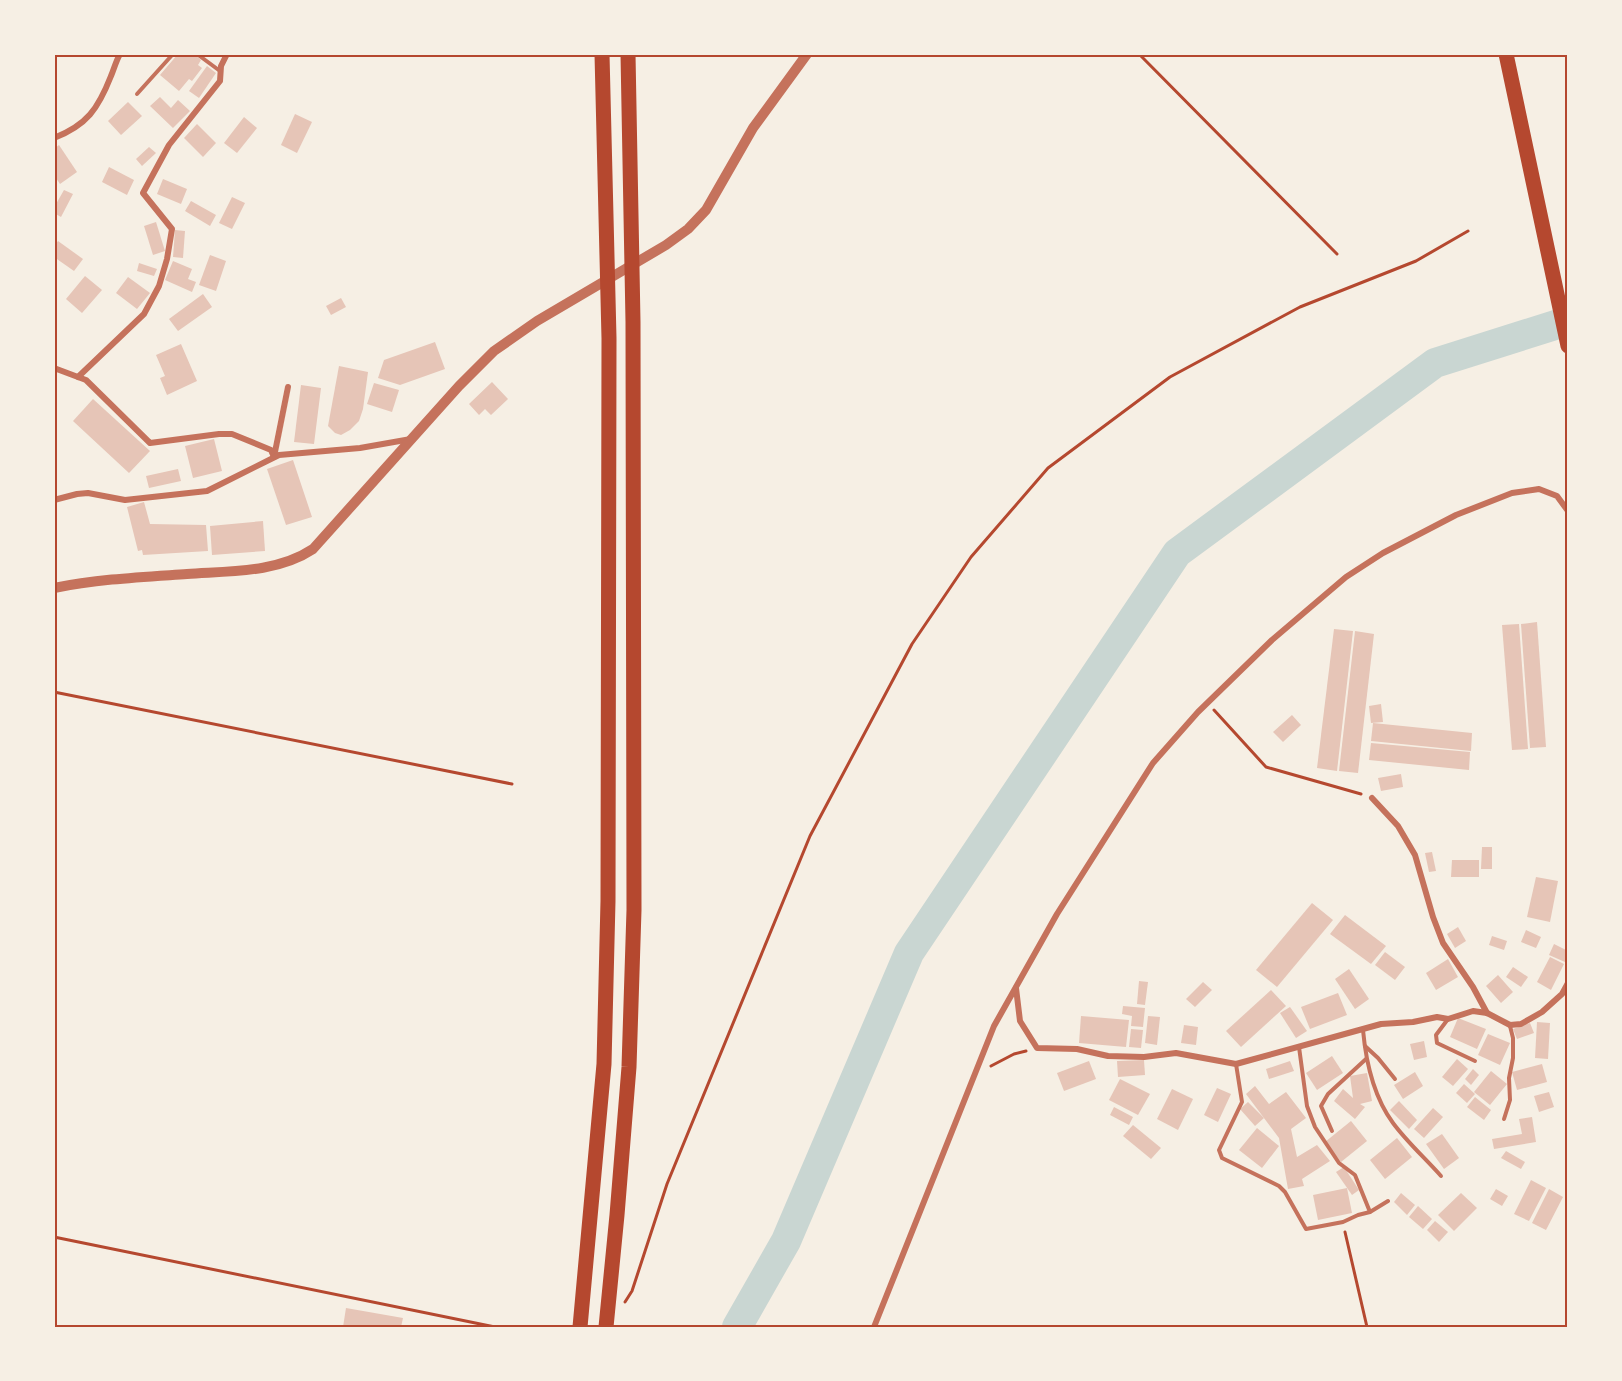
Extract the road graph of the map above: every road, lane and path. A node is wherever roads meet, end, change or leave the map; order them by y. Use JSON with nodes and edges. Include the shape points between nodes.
{"nodes":[{"id":1,"x":120,"y":54,"type":"edge"},
{"id":2,"x":173,"y":54,"type":"edge"},
{"id":3,"x":197,"y":54,"type":"edge"},
{"id":4,"x":227,"y":54,"type":"edge"},
{"id":5,"x":602,"y":54,"type":"edge"},
{"id":6,"x":628,"y":54,"type":"edge"},
{"id":7,"x":807,"y":54,"type":"edge"},
{"id":8,"x":1139,"y":54,"type":"edge"},
{"id":9,"x":1506,"y":54,"type":"edge"},
{"id":10,"x":220,"y":71,"type":"junction"},
{"id":11,"x":138,"y":94,"type":"dead end"},
{"id":12,"x":54,"y":138,"type":"edge"},
{"id":13,"x":1468,"y":231,"type":"dead end"},
{"id":14,"x":1337,"y":254,"type":"dead end"},
{"id":15,"x":1568,"y":346,"type":"edge"},
{"id":16,"x":54,"y":368,"type":"edge"},
{"id":17,"x":78,"y":377,"type":"junction"},
{"id":18,"x":288,"y":387,"type":"dead end"},
{"id":19,"x":411,"y":439,"type":"junction"},
{"id":20,"x":274,"y":457,"type":"junction"},
{"id":21,"x":54,"y":500,"type":"edge"},
{"id":22,"x":1568,"y":511,"type":"edge"},
{"id":23,"x":54,"y":588,"type":"edge"},
{"id":24,"x":54,"y":692,"type":"edge"},
{"id":25,"x":1208,"y":703,"type":"junction"},
{"id":26,"x":512,"y":784,"type":"dead end"},
{"id":27,"x":1372,"y":798,"type":"joint"},
{"id":28,"x":1568,"y":983,"type":"edge"},
{"id":29,"x":1016,"y":988,"type":"junction"},
{"id":30,"x":1487,"y":1013,"type":"junction"},
{"id":31,"x":1449,"y":1019,"type":"junction"},
{"id":32,"x":1510,"y":1025,"type":"junction"},
{"id":33,"x":1363,"y":1030,"type":"junction"},
{"id":34,"x":1364,"y":1046,"type":"junction"},
{"id":35,"x":1299,"y":1047,"type":"junction"},
{"id":36,"x":1036,"y":1048,"type":"junction"},
{"id":37,"x":1366,"y":1059,"type":"junction"},
{"id":38,"x":1475,"y":1061,"type":"dead end"},
{"id":39,"x":1236,"y":1064,"type":"junction"},
{"id":40,"x":972,"y":1079,"type":"junction"},
{"id":41,"x":1395,"y":1079,"type":"dead end"},
{"id":42,"x":1504,"y":1119,"type":"dead end"},
{"id":43,"x":1332,"y":1131,"type":"dead end"},
{"id":44,"x":1441,"y":1176,"type":"dead end"},
{"id":45,"x":1388,"y":1201,"type":"dead end"},
{"id":46,"x":1370,"y":1212,"type":"junction"},
{"id":47,"x":1342,"y":1222,"type":"junction"},
{"id":48,"x":54,"y":1237,"type":"edge"},
{"id":49,"x":620,"y":1309,"type":"dead end"},
{"id":50,"x":495,"y":1327,"type":"edge"},
{"id":51,"x":580,"y":1327,"type":"edge"},
{"id":52,"x":606,"y":1327,"type":"edge"},
{"id":53,"x":874,"y":1327,"type":"edge"},
{"id":54,"x":1367,"y":1327,"type":"edge"}],
"edges":[{"from":1,"to":12,"type":"street","via":[[89,117],[75,129]]},
{"from":2,"to":11,"type":"lane"},
{"from":3,"to":10,"type":"lane"},
{"from":4,"to":10,"type":"street"},
{"from":5,"to":51,"type":"highway","via":[[609,338],[608,901],[604,1064]]},
{"from":6,"to":52,"type":"highway","via":[[633,322],[634,910],[629,1067]]},
{"from":7,"to":19,"type":"street","via":[[753,128],[706,210],[688,229],[503,345]]},
{"from":8,"to":14,"type":"path"},
{"from":9,"to":15,"type":"highway"},
{"from":10,"to":17,"type":"street","via":[[220,81],[169,144],[143,193],[172,229],[159,286],[144,314]]},
{"from":13,"to":49,"type":"path","via":[[1416,261],[1300,307],[1170,377],[1048,468],[970,557],[912,644],[810,836],[667,1184],[632,1291]]},
{"from":16,"to":17,"type":"street"},
{"from":17,"to":20,"type":"street","via":[[102,394],[150,443],[232,434],[271,450]]},
{"from":18,"to":20,"type":"street"},
{"from":19,"to":20,"type":"street"},
{"from":19,"to":23,"type":"street","via":[[312,549],[294,560],[249,570],[88,581]]},
{"from":20,"to":21,"type":"street","via":[[207,490],[125,501],[88,494]]},
{"from":22,"to":25,"type":"street","via":[[1557,496],[1539,489],[1512,493],[1414,536],[1356,571],[1317,601]]},
{"from":24,"to":26,"type":"path"},
{"from":25,"to":27,"type":"path","via":[[1266,767]]},
{"from":25,"to":29,"type":"street","via":[[1153,763]]},
{"from":27,"to":30,"type":"street","via":[[1398,826],[1415,855],[1443,943]]},
{"from":28,"to":32,"type":"street","via":[[1542,1012],[1521,1024]]},
{"from":29,"to":36,"type":"street","via":[[1020,1021]]},
{"from":29,"to":40,"type":"street","via":[[994,1026]]},
{"from":30,"to":31,"type":"street","via":[[1473,1011]]},
{"from":30,"to":32,"type":"street"},
{"from":31,"to":33,"type":"street","via":[[1381,1024]]},
{"from":31,"to":38,"type":"lane","via":[[1436,1035],[1437,1043]]},
{"from":32,"to":42,"type":"lane","via":[[1513,1058],[1510,1100]]},
{"from":33,"to":34,"type":"lane"},
{"from":33,"to":35,"type":"street"},
{"from":34,"to":37,"type":"lane"},
{"from":34,"to":41,"type":"lane"},
{"from":35,"to":39,"type":"street"},
{"from":35,"to":46,"type":"lane","via":[[1307,1106],[1315,1127],[1339,1163],[1355,1174]]},
{"from":36,"to":39,"type":"street","via":[[1108,1056],[1176,1053]]},
{"from":36,"to":40,"type":"path","via":[[1014,1054]]},
{"from":37,"to":43,"type":"lane","via":[[1328,1094],[1321,1106]]},
{"from":37,"to":44,"type":"lane","via":[[1378,1100]]},
{"from":39,"to":47,"type":"lane","via":[[1242,1102],[1219,1150],[1222,1158],[1279,1186],[1306,1229]]},
{"from":40,"to":53,"type":"street"},
{"from":45,"to":46,"type":"lane"},
{"from":46,"to":47,"type":"lane"},
{"from":47,"to":54,"type":"path"},
{"from":48,"to":50,"type":"path"}]}
